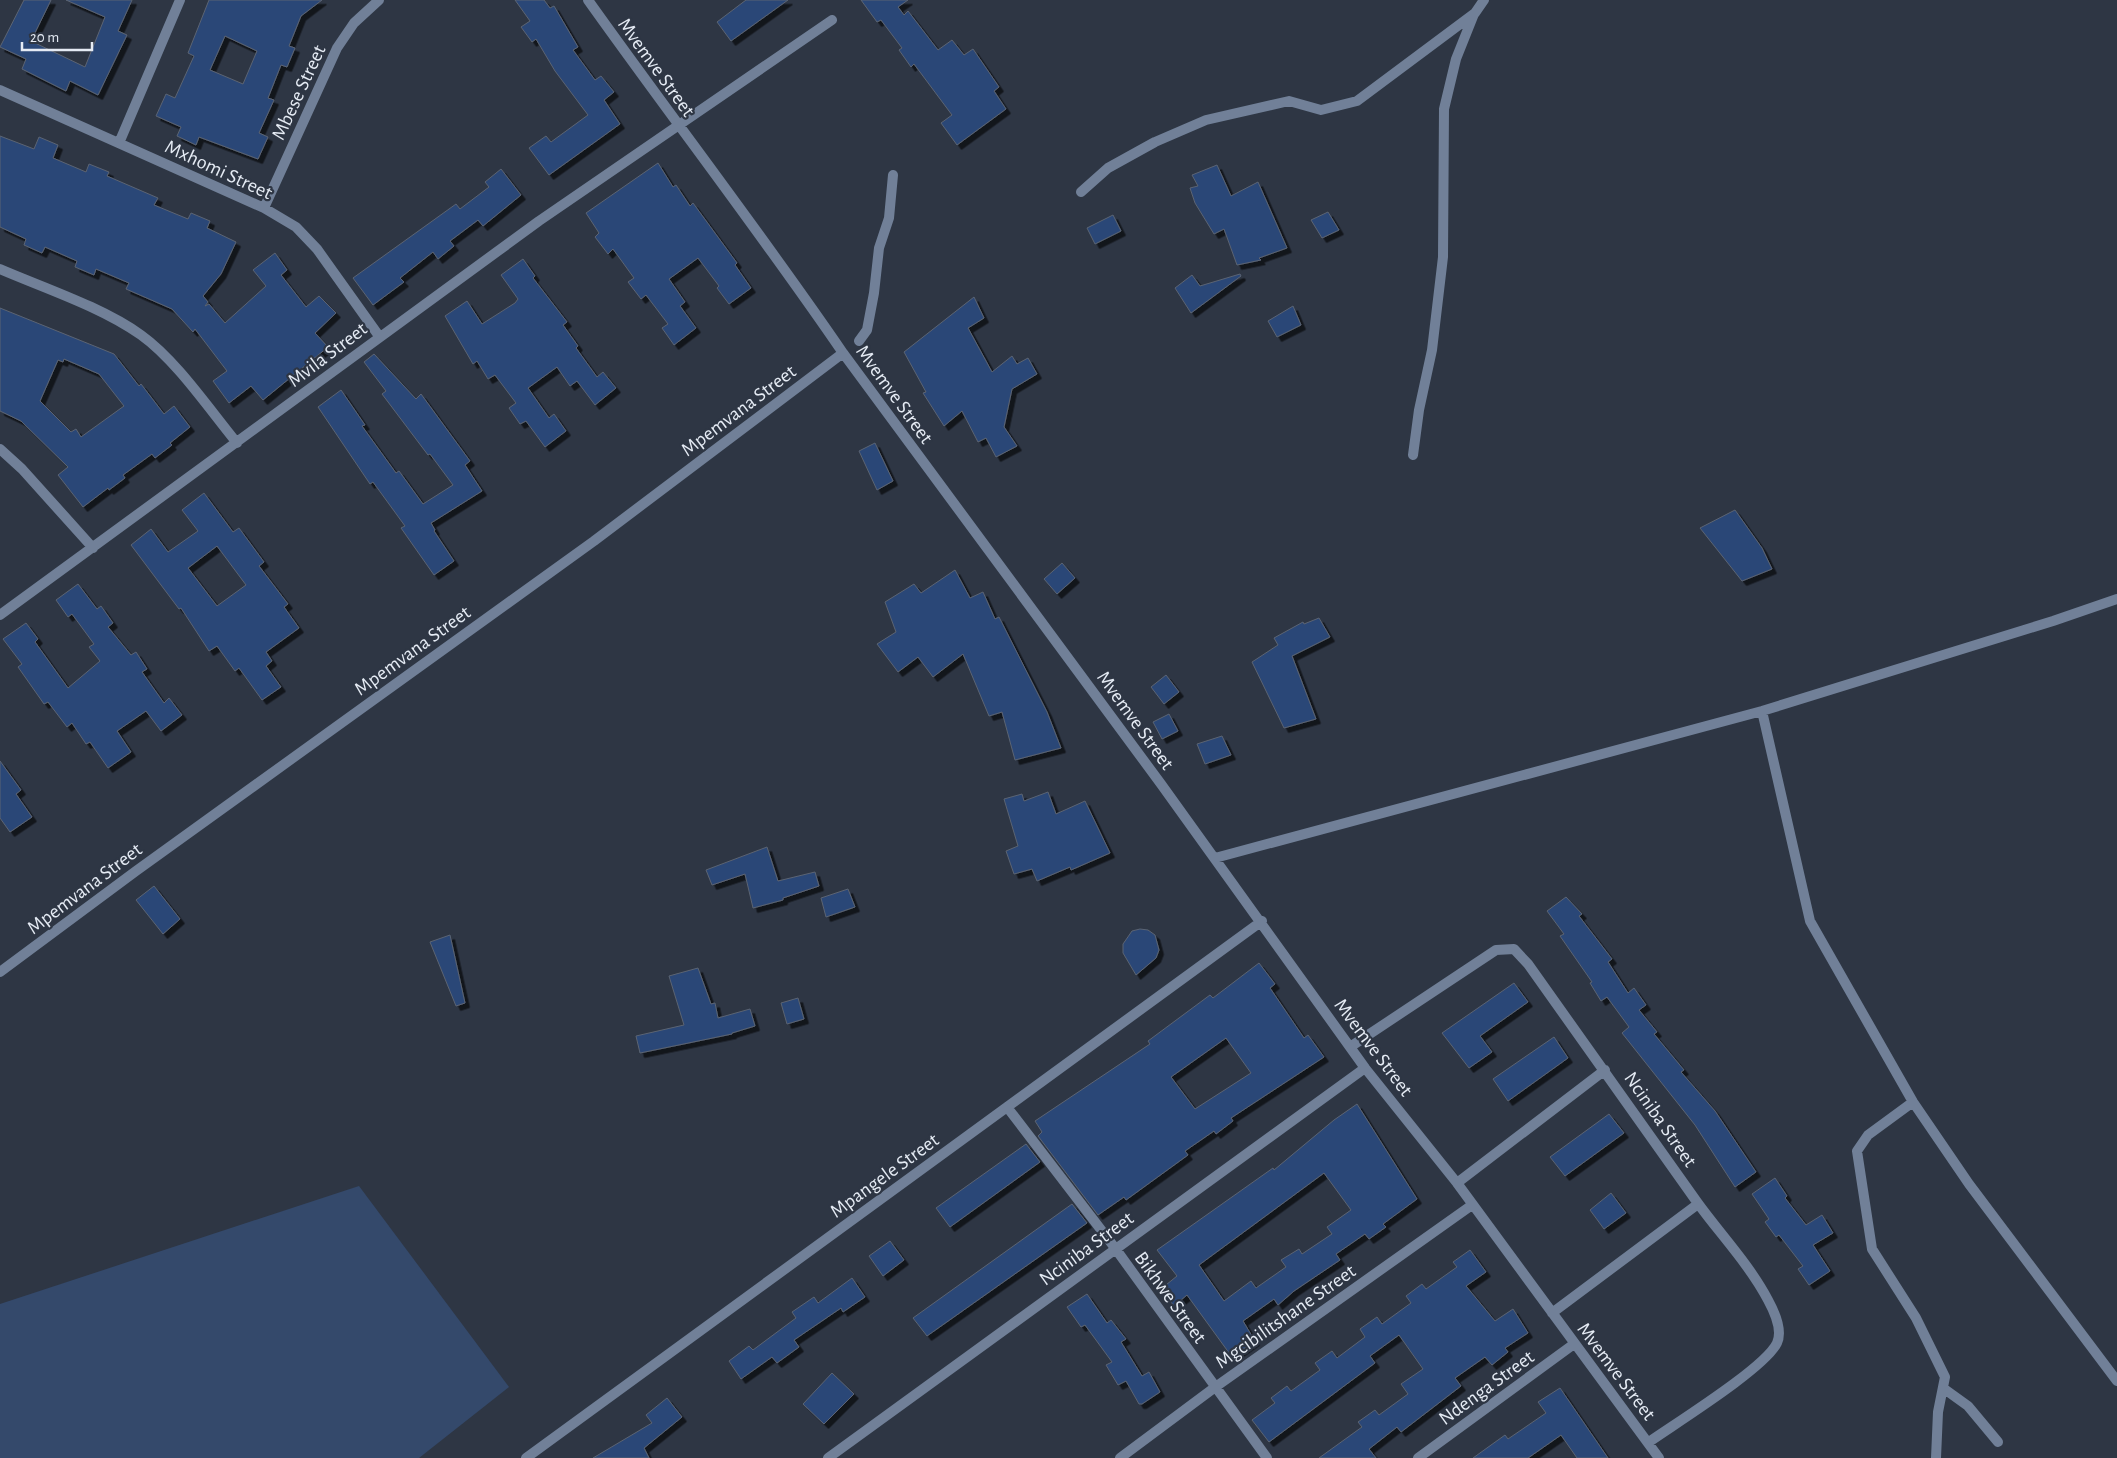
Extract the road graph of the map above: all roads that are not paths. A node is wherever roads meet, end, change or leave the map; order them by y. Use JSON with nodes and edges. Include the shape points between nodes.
{"nodes":[{"id":1,"x":180,"y":0,"type":"edge"},
{"id":2,"x":379,"y":0,"type":"edge"},
{"id":3,"x":588,"y":0,"type":"edge"},
{"id":4,"x":1484,"y":0,"type":"edge"},
{"id":5,"x":1475,"y":13,"type":"junction"},
{"id":6,"x":832,"y":20,"type":"dead end"},
{"id":7,"x":0,"y":90,"type":"edge"},
{"id":8,"x":677,"y":125,"type":"junction"},
{"id":9,"x":119,"y":143,"type":"junction"},
{"id":10,"x":892,"y":175,"type":"dead end"},
{"id":11,"x":1080,"y":192,"type":"dead end"},
{"id":12,"x":264,"y":208,"type":"junction"},
{"id":13,"x":0,"y":268,"type":"edge"},
{"id":14,"x":380,"y":336,"type":"junction"},
{"id":15,"x":859,"y":341,"type":"dead end"},
{"id":16,"x":843,"y":353,"type":"junction"},
{"id":17,"x":237,"y":443,"type":"junction"},
{"id":18,"x":0,"y":449,"type":"edge"},
{"id":19,"x":1413,"y":455,"type":"dead end"},
{"id":20,"x":93,"y":548,"type":"junction"},
{"id":21,"x":2117,"y":598,"type":"edge"},
{"id":22,"x":0,"y":614,"type":"edge"},
{"id":23,"x":1762,"y":711,"type":"junction"},
{"id":24,"x":1215,"y":858,"type":"junction"},
{"id":25,"x":1262,"y":921,"type":"junction"},
{"id":26,"x":0,"y":972,"type":"edge"},
{"id":27,"x":1350,"y":1046,"type":"junction"},
{"id":28,"x":1365,"y":1068,"type":"junction"},
{"id":29,"x":1605,"y":1070,"type":"junction"},
{"id":30,"x":1913,"y":1102,"type":"junction"},
{"id":31,"x":1007,"y":1107,"type":"junction"},
{"id":32,"x":1457,"y":1183,"type":"junction"},
{"id":33,"x":1698,"y":1204,"type":"junction"},
{"id":34,"x":1472,"y":1205,"type":"junction"},
{"id":35,"x":1115,"y":1248,"type":"junction"},
{"id":36,"x":1552,"y":1313,"type":"junction"},
{"id":37,"x":1574,"y":1344,"type":"junction"},
{"id":38,"x":2117,"y":1381,"type":"edge"},
{"id":39,"x":1214,"y":1388,"type":"junction"},
{"id":40,"x":1943,"y":1388,"type":"junction"},
{"id":41,"x":1649,"y":1442,"type":"junction"},
{"id":42,"x":1998,"y":1442,"type":"dead end"},
{"id":43,"x":526,"y":1458,"type":"edge"},
{"id":44,"x":828,"y":1458,"type":"edge"},
{"id":45,"x":1120,"y":1458,"type":"edge"},
{"id":46,"x":1267,"y":1458,"type":"edge"},
{"id":47,"x":1418,"y":1458,"type":"edge"},
{"id":48,"x":1660,"y":1458,"type":"edge"},
{"id":49,"x":1936,"y":1458,"type":"edge"}],
"edges":[{"from":1,"to":9,"type":"street"},
{"from":2,"to":12,"type":"street","name":"Mbese Street","via":[[354,23],[337,48]]},
{"from":3,"to":8,"type":"street","name":"Mvemve Street"},
{"from":4,"to":5,"type":"street"},
{"from":5,"to":11,"type":"street","via":[[1357,101],[1321,110],[1289,101],[1206,120],[1155,142],[1108,168]]},
{"from":5,"to":19,"type":"street","via":[[1456,59],[1444,109],[1443,257],[1432,350]]},
{"from":6,"to":8,"type":"street","name":"Mvila Street"},
{"from":7,"to":9,"type":"street","name":"Mxhomi Street"},
{"from":8,"to":14,"type":"street","name":"Mvila Street"},
{"from":8,"to":16,"type":"street","name":"Mvemve Street"},
{"from":9,"to":12,"type":"street","name":"Mxhomi Street"},
{"from":10,"to":15,"type":"street","via":[[889,218],[879,248],[867,330]]},
{"from":12,"to":14,"type":"street","name":"Mxhomi Street","via":[[296,227],[318,249]]},
{"from":13,"to":17,"type":"street","via":[[110,317],[141,335],[164,354]]},
{"from":14,"to":17,"type":"street","name":"Mvila Street"},
{"from":16,"to":24,"type":"street","name":"Mvemve Street"},
{"from":16,"to":26,"type":"street","name":"Mpemvana Street","via":[[594,541]]},
{"from":17,"to":20,"type":"street","name":"Mvila Street"},
{"from":18,"to":20,"type":"street"},
{"from":20,"to":22,"type":"street","name":"Mvila Street"},
{"from":21,"to":23,"type":"street","via":[[2053,621]]},
{"from":23,"to":24,"type":"street"},
{"from":23,"to":30,"type":"street","via":[[1810,921]]},
{"from":24,"to":25,"type":"street","name":"Mvemve Street"},
{"from":25,"to":27,"type":"street","name":"Mvemve Street"},
{"from":25,"to":31,"type":"street","name":"Mpangele Street"},
{"from":27,"to":28,"type":"street","name":"Mvemve Street"},
{"from":27,"to":29,"type":"street","name":"Nciniba Street","via":[[1496,950],[1506,948],[1514,949],[1528,964]]},
{"from":28,"to":32,"type":"street","name":"Mvemve Street"},
{"from":28,"to":35,"type":"street","name":"Nciniba Street"},
{"from":29,"to":32,"type":"street"},
{"from":29,"to":33,"type":"street","name":"Nciniba Street"},
{"from":30,"to":38,"type":"street","via":[[1969,1184]]},
{"from":30,"to":40,"type":"street","via":[[1868,1135],[1857,1151],[1872,1248],[1916,1318],[1945,1376]]},
{"from":31,"to":35,"type":"street","name":"Bikhwe Street"},
{"from":31,"to":43,"type":"street","name":"Mpangele Street"},
{"from":32,"to":34,"type":"street","name":"Mvemve Street"},
{"from":33,"to":36,"type":"street"},
{"from":33,"to":41,"type":"street","name":"Nciniba Street","via":[[1768,1298],[1777,1318],[1778,1342],[1749,1371]]},
{"from":34,"to":36,"type":"street","name":"Mvemve Street"},
{"from":34,"to":39,"type":"street","name":"Mgcibilitshane Street"},
{"from":35,"to":39,"type":"street","name":"Bikhwe Street"},
{"from":35,"to":44,"type":"street","name":"Nciniba Street"},
{"from":36,"to":37,"type":"street","name":"Mvemve Street"},
{"from":37,"to":41,"type":"street","name":"Mvemve Street"},
{"from":37,"to":47,"type":"street","name":"Ndenga Street"},
{"from":39,"to":45,"type":"street","name":"Mgcibilitshane Street"},
{"from":39,"to":46,"type":"street","name":"Bikhwe Street"},
{"from":40,"to":42,"type":"street","via":[[1968,1406]]},
{"from":40,"to":49,"type":"street","via":[[1938,1412]]},
{"from":41,"to":48,"type":"street","name":"Mvemve Street"}]}
